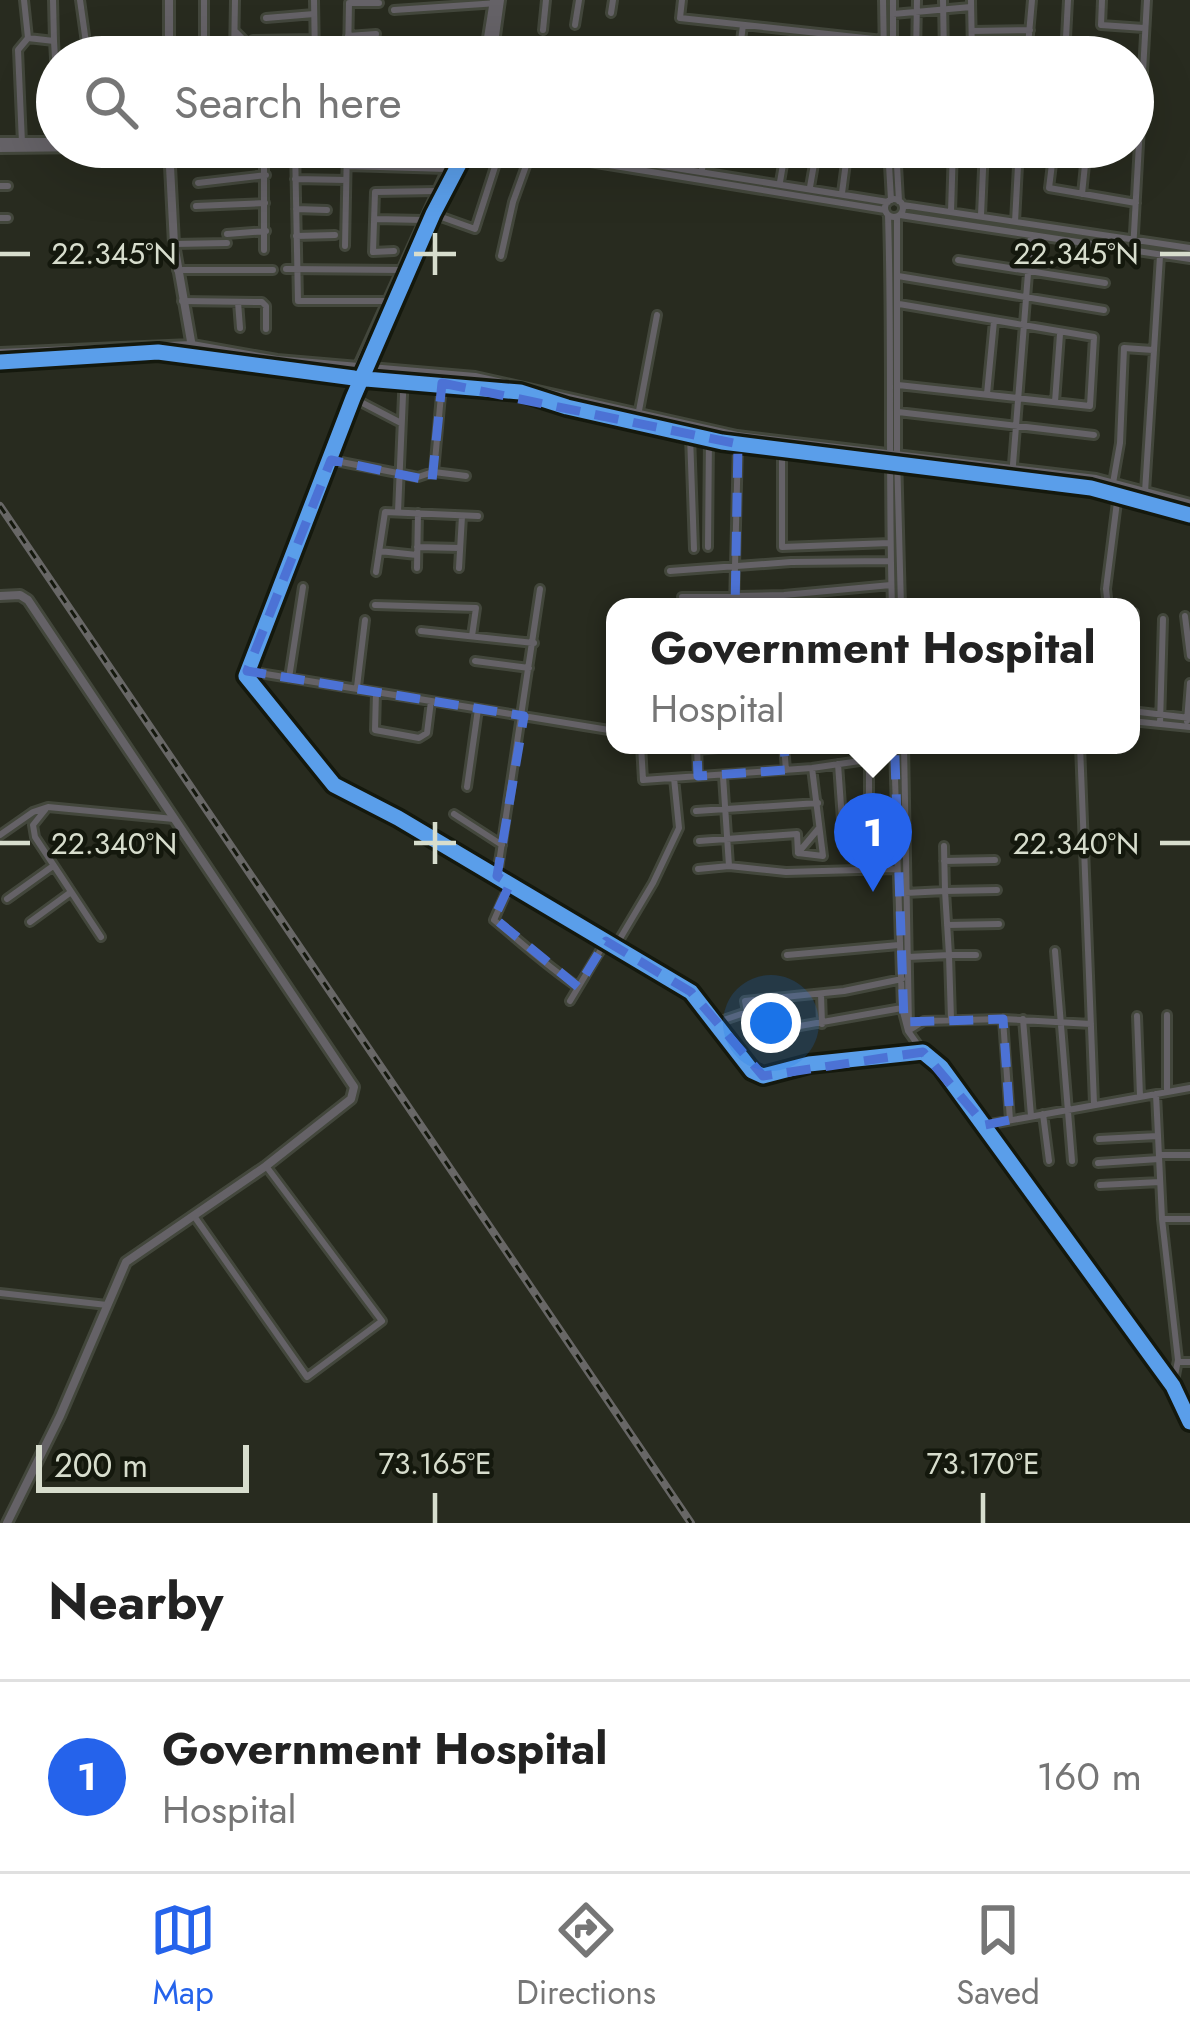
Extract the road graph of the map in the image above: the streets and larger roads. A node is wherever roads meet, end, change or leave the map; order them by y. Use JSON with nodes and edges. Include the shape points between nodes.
{"nodes":[{"id":1,"x":24,"y":0,"type":"edge"},
{"id":2,"x":53,"y":0,"type":"edge"},
{"id":3,"x":80,"y":0,"type":"edge"},
{"id":4,"x":166,"y":0,"type":"edge"},
{"id":5,"x":204,"y":0,"type":"edge"},
{"id":6,"x":235,"y":0,"type":"edge"},
{"id":7,"x":314,"y":0,"type":"edge"},
{"id":8,"x":546,"y":0,"type":"edge"},
{"id":9,"x":579,"y":0,"type":"edge"},
{"id":10,"x":613,"y":0,"type":"edge"},
{"id":11,"x":682,"y":0,"type":"edge"},
{"id":12,"x":883,"y":0,"type":"edge"},
{"id":13,"x":893,"y":0,"type":"edge"},
{"id":14,"x":916,"y":0,"type":"edge"},
{"id":15,"x":943,"y":0,"type":"edge"},
{"id":16,"x":1032,"y":0,"type":"edge"},
{"id":17,"x":1068,"y":0,"type":"edge"},
{"id":18,"x":1102,"y":0,"type":"edge"},
{"id":19,"x":1147,"y":0,"type":"edge"},
{"id":20,"x":496,"y":2,"type":"edge"},
{"id":21,"x":379,"y":3,"type":"edge"},
{"id":22,"x":971,"y":4,"type":"edge"},
{"id":23,"x":394,"y":10,"type":"dead end"},
{"id":24,"x":943,"y":10,"type":"junction"},
{"id":25,"x":917,"y":12,"type":"junction"},
{"id":26,"x":611,"y":13,"type":"dead end"},
{"id":27,"x":314,"y":14,"type":"junction"},
{"id":28,"x":893,"y":14,"type":"junction"},
{"id":29,"x":266,"y":18,"type":"dead end"},
{"id":30,"x":575,"y":25,"type":"dead end"},
{"id":31,"x":743,"y":25,"type":"junction"},
{"id":32,"x":1145,"y":28,"type":"junction"},
{"id":33,"x":543,"y":30,"type":"dead end"},
{"id":34,"x":1030,"y":30,"type":"junction"},
{"id":35,"x":972,"y":31,"type":"junction"},
{"id":36,"x":235,"y":32,"type":"junction"},
{"id":37,"x":376,"y":34,"type":"dead end"},
{"id":38,"x":348,"y":35,"type":"joint"},
{"id":39,"x":54,"y":36,"type":"edge"},
{"id":40,"x":85,"y":36,"type":"edge"},
{"id":41,"x":166,"y":36,"type":"edge"},
{"id":42,"x":204,"y":36,"type":"edge"},
{"id":43,"x":235,"y":36,"type":"edge"},
{"id":44,"x":241,"y":36,"type":"edge"},
{"id":45,"x":314,"y":36,"type":"edge"},
{"id":46,"x":491,"y":36,"type":"edge"},
{"id":47,"x":742,"y":36,"type":"edge"},
{"id":48,"x":846,"y":36,"type":"edge"},
{"id":49,"x":884,"y":36,"type":"edge"},
{"id":50,"x":893,"y":36,"type":"edge"},
{"id":51,"x":916,"y":36,"type":"edge"},
{"id":52,"x":944,"y":36,"type":"edge"},
{"id":53,"x":972,"y":36,"type":"edge"},
{"id":54,"x":1029,"y":36,"type":"edge"},
{"id":55,"x":1066,"y":36,"type":"edge"},
{"id":56,"x":1144,"y":36,"type":"edge"},
{"id":57,"x":28,"y":38,"type":"junction"},
{"id":58,"x":36,"y":39,"type":"edge"},
{"id":59,"x":22,"y":143,"type":"junction"},
{"id":60,"x":36,"y":143,"type":"edge"},
{"id":61,"x":0,"y":146,"type":"edge"},
{"id":62,"x":36,"y":146,"type":"edge"},
{"id":63,"x":168,"y":168,"type":"edge"},
{"id":64,"x":265,"y":168,"type":"edge"},
{"id":65,"x":296,"y":168,"type":"edge"},
{"id":66,"x":346,"y":168,"type":"edge"},
{"id":67,"x":413,"y":168,"type":"edge"},
{"id":68,"x":457,"y":168,"type":"edge"},
{"id":69,"x":494,"y":168,"type":"edge"},
{"id":70,"x":525,"y":168,"type":"edge"},
{"id":71,"x":662,"y":168,"type":"edge"},
{"id":72,"x":690,"y":168,"type":"edge"},
{"id":73,"x":782,"y":168,"type":"edge"},
{"id":74,"x":813,"y":168,"type":"edge"},
{"id":75,"x":845,"y":168,"type":"edge"},
{"id":76,"x":893,"y":168,"type":"edge"},
{"id":77,"x":952,"y":168,"type":"edge"},
{"id":78,"x":983,"y":168,"type":"edge"},
{"id":79,"x":1017,"y":168,"type":"edge"},
{"id":80,"x":1052,"y":168,"type":"edge"},
{"id":81,"x":1085,"y":168,"type":"edge"},
{"id":82,"x":1136,"y":168,"type":"edge"},
{"id":83,"x":447,"y":169,"type":"joint"},
{"id":84,"x":702,"y":170,"type":"joint"},
{"id":85,"x":266,"y":176,"type":"junction"},
{"id":86,"x":296,"y":179,"type":"junction"},
{"id":87,"x":346,"y":180,"type":"junction"},
{"id":88,"x":780,"y":182,"type":"junction"},
{"id":89,"x":198,"y":183,"type":"dead end"},
{"id":90,"x":810,"y":188,"type":"junction"},
{"id":91,"x":437,"y":191,"type":"junction"},
{"id":92,"x":842,"y":193,"type":"junction"},
{"id":93,"x":1082,"y":194,"type":"junction"},
{"id":94,"x":266,"y":203,"type":"junction"},
{"id":95,"x":1136,"y":203,"type":"junction"},
{"id":96,"x":196,"y":206,"type":"dead end"},
{"id":97,"x":296,"y":208,"type":"junction"},
{"id":98,"x":894,"y":208,"type":"junction"},
{"id":99,"x":327,"y":210,"type":"dead end"},
{"id":100,"x":951,"y":212,"type":"junction"},
{"id":101,"x":429,"y":217,"type":"junction"},
{"id":102,"x":981,"y":217,"type":"junction"},
{"id":103,"x":374,"y":219,"type":"junction"},
{"id":104,"x":1015,"y":222,"type":"junction"},
{"id":105,"x":266,"y":231,"type":"junction"},
{"id":106,"x":334,"y":235,"type":"dead end"},
{"id":107,"x":1030,"y":235,"type":"junction"},
{"id":108,"x":296,"y":236,"type":"junction"},
{"id":109,"x":1134,"y":239,"type":"junction"},
{"id":110,"x":174,"y":244,"type":"junction"},
{"id":111,"x":345,"y":246,"type":"dead end"},
{"id":112,"x":1190,"y":248,"type":"edge"},
{"id":113,"x":265,"y":250,"type":"dead end"},
{"id":114,"x":1133,"y":250,"type":"junction"},
{"id":115,"x":394,"y":251,"type":"dead end"},
{"id":116,"x":1160,"y":255,"type":"junction"},
{"id":117,"x":501,"y":256,"type":"dead end"},
{"id":118,"x":1190,"y":259,"type":"edge"},
{"id":119,"x":958,"y":260,"type":"dead end"},
{"id":120,"x":291,"y":269,"type":"junction"},
{"id":121,"x":177,"y":270,"type":"junction"},
{"id":122,"x":273,"y":270,"type":"dead end"},
{"id":123,"x":406,"y":271,"type":"junction"},
{"id":124,"x":1028,"y":272,"type":"junction"},
{"id":125,"x":898,"y":276,"type":"junction"},
{"id":126,"x":1105,"y":284,"type":"dead end"},
{"id":127,"x":1024,"y":298,"type":"junction"},
{"id":128,"x":182,"y":301,"type":"junction"},
{"id":129,"x":386,"y":301,"type":"junction"},
{"id":130,"x":238,"y":302,"type":"junction"},
{"id":131,"x":899,"y":304,"type":"junction"},
{"id":132,"x":1104,"y":310,"type":"dead end"},
{"id":133,"x":657,"y":315,"type":"dead end"},
{"id":134,"x":994,"y":321,"type":"junction"},
{"id":135,"x":1022,"y":326,"type":"junction"},
{"id":136,"x":240,"y":328,"type":"dead end"},
{"id":137,"x":266,"y":328,"type":"dead end"},
{"id":138,"x":1060,"y":332,"type":"junction"},
{"id":139,"x":157,"y":348,"type":"junction"},
{"id":140,"x":192,"y":350,"type":"junction"},
{"id":141,"x":1154,"y":350,"type":"junction"},
{"id":142,"x":0,"y":353,"type":"edge"},
{"id":143,"x":0,"y":362,"type":"edge"},
{"id":144,"x":360,"y":374,"type":"junction"},
{"id":145,"x":404,"y":376,"type":"junction"},
{"id":146,"x":442,"y":383,"type":"junction"},
{"id":147,"x":898,"y":385,"type":"junction"},
{"id":148,"x":987,"y":394,"type":"junction"},
{"id":149,"x":354,"y":395,"type":"junction"},
{"id":150,"x":1017,"y":397,"type":"junction"},
{"id":151,"x":1055,"y":402,"type":"junction"},
{"id":152,"x":898,"y":412,"type":"junction"},
{"id":153,"x":638,"y":416,"type":"junction"},
{"id":154,"x":401,"y":423,"type":"junction"},
{"id":155,"x":1015,"y":427,"type":"junction"},
{"id":156,"x":690,"y":435,"type":"junction"},
{"id":157,"x":709,"y":435,"type":"junction"},
{"id":158,"x":1094,"y":435,"type":"dead end"},
{"id":159,"x":738,"y":444,"type":"junction"},
{"id":160,"x":782,"y":450,"type":"junction"},
{"id":161,"x":892,"y":458,"type":"junction"},
{"id":162,"x":331,"y":460,"type":"junction"},
{"id":163,"x":398,"y":470,"type":"junction"},
{"id":164,"x":434,"y":472,"type":"junction"},
{"id":165,"x":1012,"y":473,"type":"junction"},
{"id":166,"x":466,"y":476,"type":"dead end"},
{"id":167,"x":1113,"y":483,"type":"junction"},
{"id":168,"x":1145,"y":492,"type":"junction"},
{"id":169,"x":1118,"y":494,"type":"junction"},
{"id":170,"x":1190,"y":504,"type":"edge"},
{"id":171,"x":398,"y":512,"type":"junction"},
{"id":172,"x":418,"y":513,"type":"junction"},
{"id":173,"x":1190,"y":514,"type":"edge"},
{"id":174,"x":463,"y":515,"type":"junction"},
{"id":175,"x":478,"y":516,"type":"dead end"},
{"id":176,"x":890,"y":543,"type":"junction"},
{"id":177,"x":709,"y":547,"type":"dead end"},
{"id":178,"x":460,"y":548,"type":"junction"},
{"id":179,"x":694,"y":549,"type":"dead end"},
{"id":180,"x":379,"y":551,"type":"junction"},
{"id":181,"x":417,"y":551,"type":"junction"},
{"id":182,"x":890,"y":561,"type":"junction"},
{"id":183,"x":417,"y":568,"type":"dead end"},
{"id":184,"x":459,"y":568,"type":"dead end"},
{"id":185,"x":734,"y":568,"type":"junction"},
{"id":186,"x":670,"y":571,"type":"dead end"},
{"id":187,"x":376,"y":572,"type":"dead end"},
{"id":188,"x":891,"y":585,"type":"junction"},
{"id":189,"x":303,"y":587,"type":"dead end"},
{"id":190,"x":540,"y":589,"type":"dead end"},
{"id":191,"x":734,"y":594,"type":"junction"},
{"id":192,"x":0,"y":596,"type":"edge"},
{"id":193,"x":682,"y":597,"type":"dead end"},
{"id":194,"x":734,"y":598,"type":"edge"},
{"id":195,"x":892,"y":598,"type":"edge"},
{"id":196,"x":900,"y":598,"type":"edge"},
{"id":197,"x":1107,"y":598,"type":"edge"},
{"id":198,"x":376,"y":605,"type":"dead end"},
{"id":199,"x":1185,"y":616,"type":"dead end"},
{"id":200,"x":1163,"y":619,"type":"dead end"},
{"id":201,"x":365,"y":620,"type":"dead end"},
{"id":202,"x":421,"y":631,"type":"dead end"},
{"id":203,"x":472,"y":636,"type":"junction"},
{"id":204,"x":534,"y":643,"type":"junction"},
{"id":205,"x":1190,"y":656,"type":"edge"},
{"id":206,"x":476,"y":661,"type":"dead end"},
{"id":207,"x":529,"y":668,"type":"junction"},
{"id":208,"x":247,"y":670,"type":"junction"},
{"id":209,"x":289,"y":677,"type":"junction"},
{"id":210,"x":1190,"y":683,"type":"edge"},
{"id":211,"x":357,"y":688,"type":"junction"},
{"id":212,"x":376,"y":692,"type":"junction"},
{"id":213,"x":431,"y":701,"type":"junction"},
{"id":214,"x":478,"y":709,"type":"junction"},
{"id":215,"x":1140,"y":712,"type":"edge"},
{"id":216,"x":1160,"y":714,"type":"junction"},
{"id":217,"x":524,"y":716,"type":"junction"},
{"id":218,"x":1140,"y":722,"type":"edge"},
{"id":219,"x":1189,"y":722,"type":"edge"},
{"id":220,"x":1160,"y":724,"type":"junction"},
{"id":221,"x":606,"y":730,"type":"edge"},
{"id":222,"x":642,"y":754,"type":"edge"},
{"id":223,"x":697,"y":754,"type":"edge"},
{"id":224,"x":785,"y":754,"type":"edge"},
{"id":225,"x":904,"y":754,"type":"edge"},
{"id":226,"x":1080,"y":754,"type":"edge"},
{"id":227,"x":894,"y":756,"type":"joint"},
{"id":228,"x":868,"y":760,"type":"junction"},
{"id":229,"x":838,"y":764,"type":"junction"},
{"id":230,"x":812,"y":768,"type":"junction"},
{"id":231,"x":786,"y":770,"type":"junction"},
{"id":232,"x":698,"y":776,"type":"junction"},
{"id":233,"x":723,"y":776,"type":"junction"},
{"id":234,"x":674,"y":778,"type":"junction"},
{"id":235,"x":467,"y":787,"type":"dead end"},
{"id":236,"x":818,"y":802,"type":"junction"},
{"id":237,"x":48,"y":807,"type":"junction"},
{"id":238,"x":725,"y":808,"type":"junction"},
{"id":239,"x":696,"y":812,"type":"dead end"},
{"id":240,"x":454,"y":814,"type":"dead end"},
{"id":241,"x":176,"y":819,"type":"junction"},
{"id":242,"x":842,"y":820,"type":"dead end"},
{"id":243,"x":869,"y":823,"type":"dead end"},
{"id":244,"x":820,"y":826,"type":"junction"},
{"id":245,"x":0,"y":835,"type":"edge"},
{"id":246,"x":895,"y":837,"type":"junction"},
{"id":247,"x":905,"y":837,"type":"junction"},
{"id":248,"x":726,"y":838,"type":"junction"},
{"id":249,"x":700,"y":841,"type":"dead end"},
{"id":250,"x":844,"y":841,"type":"dead end"},
{"id":251,"x":502,"y":845,"type":"junction"},
{"id":252,"x":944,"y":846,"type":"dead end"},
{"id":253,"x":798,"y":853,"type":"junction"},
{"id":254,"x":995,"y":860,"type":"dead end"},
{"id":255,"x":944,"y":861,"type":"junction"},
{"id":256,"x":54,"y":866,"type":"junction"},
{"id":257,"x":729,"y":866,"type":"junction"},
{"id":258,"x":698,"y":869,"type":"dead end"},
{"id":259,"x":895,"y":869,"type":"junction"},
{"id":260,"x":497,"y":876,"type":"junction"},
{"id":261,"x":510,"y":884,"type":"junction"},
{"id":262,"x":997,"y":890,"type":"dead end"},
{"id":263,"x":945,"y":891,"type":"junction"},
{"id":264,"x":71,"y":892,"type":"junction"},
{"id":265,"x":905,"y":893,"type":"junction"},
{"id":266,"x":7,"y":899,"type":"dead end"},
{"id":267,"x":30,"y":922,"type":"dead end"},
{"id":268,"x":999,"y":924,"type":"dead end"},
{"id":269,"x":947,"y":926,"type":"junction"},
{"id":270,"x":101,"y":937,"type":"dead end"},
{"id":271,"x":611,"y":944,"type":"junction"},
{"id":272,"x":899,"y":945,"type":"junction"},
{"id":273,"x":1055,"y":951,"type":"dead end"},
{"id":274,"x":949,"y":955,"type":"junction"},
{"id":275,"x":976,"y":955,"type":"dead end"},
{"id":276,"x":787,"y":956,"type":"dead end"},
{"id":277,"x":908,"y":957,"type":"junction"},
{"id":278,"x":902,"y":979,"type":"junction"},
{"id":279,"x":578,"y":987,"type":"junction"},
{"id":280,"x":821,"y":994,"type":"junction"},
{"id":281,"x":570,"y":1001,"type":"dead end"},
{"id":282,"x":902,"y":1008,"type":"junction"},
{"id":283,"x":747,"y":1012,"type":"junction"},
{"id":284,"x":1167,"y":1015,"type":"dead end"},
{"id":285,"x":1137,"y":1016,"type":"dead end"},
{"id":286,"x":951,"y":1019,"type":"junction"},
{"id":287,"x":1003,"y":1019,"type":"junction"},
{"id":288,"x":1023,"y":1019,"type":"junction"},
{"id":289,"x":715,"y":1023,"type":"junction"},
{"id":290,"x":1061,"y":1023,"type":"junction"},
{"id":291,"x":822,"y":1024,"type":"junction"},
{"id":292,"x":1091,"y":1024,"type":"junction"},
{"id":293,"x":908,"y":1031,"type":"junction"},
{"id":294,"x":923,"y":1052,"type":"junction"},
{"id":295,"x":1190,"y":1088,"type":"edge"},
{"id":296,"x":1167,"y":1092,"type":"junction"},
{"id":297,"x":1156,"y":1094,"type":"junction"},
{"id":298,"x":1140,"y":1096,"type":"junction"},
{"id":299,"x":1094,"y":1104,"type":"junction"},
{"id":300,"x":1065,"y":1110,"type":"junction"},
{"id":301,"x":1043,"y":1114,"type":"junction"},
{"id":302,"x":1031,"y":1116,"type":"junction"},
{"id":303,"x":1010,"y":1120,"type":"junction"},
{"id":304,"x":985,"y":1125,"type":"junction"},
{"id":305,"x":1158,"y":1136,"type":"junction"},
{"id":306,"x":1099,"y":1139,"type":"dead end"},
{"id":307,"x":1190,"y":1155,"type":"edge"},
{"id":308,"x":1159,"y":1157,"type":"junction"},
{"id":309,"x":1072,"y":1160,"type":"dead end"},
{"id":310,"x":1049,"y":1161,"type":"dead end"},
{"id":311,"x":1098,"y":1163,"type":"dead end"},
{"id":312,"x":266,"y":1166,"type":"junction"},
{"id":313,"x":1160,"y":1181,"type":"junction"},
{"id":314,"x":1100,"y":1185,"type":"dead end"},
{"id":315,"x":194,"y":1216,"type":"junction"},
{"id":316,"x":1162,"y":1219,"type":"junction"},
{"id":317,"x":1190,"y":1219,"type":"edge"},
{"id":318,"x":0,"y":1292,"type":"edge"},
{"id":319,"x":106,"y":1305,"type":"junction"},
{"id":320,"x":1178,"y":1362,"type":"junction"},
{"id":321,"x":1190,"y":1362,"type":"edge"},
{"id":322,"x":1173,"y":1386,"type":"junction"},
{"id":323,"x":1190,"y":1422,"type":"edge"},
{"id":324,"x":7,"y":1523,"type":"edge"}],
"edges":[{"from":1,"to":57,"type":"street"},
{"from":2,"to":39,"type":"street"},
{"from":3,"to":40,"type":"street"},
{"from":4,"to":41,"type":"street"},
{"from":5,"to":42,"type":"street"},
{"from":6,"to":36,"type":"street"},
{"from":7,"to":27,"type":"street"},
{"from":8,"to":33,"type":"street"},
{"from":9,"to":30,"type":"street"},
{"from":10,"to":26,"type":"street"},
{"from":11,"to":31,"type":"street","via":[[680,18]]},
{"from":12,"to":49,"type":"street"},
{"from":13,"to":28,"type":"street"},
{"from":14,"to":25,"type":"street"},
{"from":15,"to":24,"type":"street"},
{"from":16,"to":34,"type":"street"},
{"from":17,"to":55,"type":"street"},
{"from":18,"to":32,"type":"street","via":[[1101,25]]},
{"from":19,"to":32,"type":"street"},
{"from":20,"to":23,"type":"street"},
{"from":20,"to":46,"type":"street"},
{"from":21,"to":38,"type":"street","via":[[349,3]]},
{"from":22,"to":24,"type":"street"},
{"from":22,"to":35,"type":"street"},
{"from":24,"to":25,"type":"street"},
{"from":24,"to":52,"type":"street"},
{"from":25,"to":28,"type":"street"},
{"from":25,"to":51,"type":"street"},
{"from":27,"to":29,"type":"street"},
{"from":27,"to":45,"type":"street"},
{"from":28,"to":50,"type":"street"},
{"from":31,"to":47,"type":"street"},
{"from":31,"to":48,"type":"street"},
{"from":32,"to":56,"type":"street"},
{"from":34,"to":35,"type":"street"},
{"from":34,"to":54,"type":"street"},
{"from":35,"to":53,"type":"street"},
{"from":36,"to":43,"type":"street"},
{"from":36,"to":44,"type":"street"},
{"from":37,"to":38,"type":"street"},
{"from":57,"to":58,"type":"street"},
{"from":57,"to":59,"type":"street","via":[[18,50]]},
{"from":59,"to":60,"type":"street"},
{"from":59,"to":61,"type":"street"},
{"from":61,"to":62,"type":"street"},
{"from":63,"to":110,"type":"street"},
{"from":64,"to":85,"type":"street"},
{"from":65,"to":86,"type":"street"},
{"from":66,"to":87,"type":"street"},
{"from":67,"to":83,"type":"street"},
{"from":68,"to":101,"type":"street"},
{"from":69,"to":101,"type":"street","via":[[475,229]]},
{"from":70,"to":117,"type":"street"},
{"from":71,"to":98,"type":"street"},
{"from":72,"to":84,"type":"street"},
{"from":73,"to":88,"type":"street"},
{"from":74,"to":90,"type":"street"},
{"from":75,"to":92,"type":"street"},
{"from":76,"to":98,"type":"street"},
{"from":77,"to":100,"type":"street"},
{"from":78,"to":102,"type":"street"},
{"from":79,"to":104,"type":"street"},
{"from":80,"to":93,"type":"street","via":[[1049,188]]},
{"from":81,"to":93,"type":"street"},
{"from":82,"to":95,"type":"street"},
{"from":83,"to":91,"type":"street"},
{"from":84,"to":88,"type":"street"},
{"from":85,"to":89,"type":"street"},
{"from":85,"to":94,"type":"street"},
{"from":86,"to":87,"type":"street"},
{"from":86,"to":97,"type":"street"},
{"from":87,"to":111,"type":"street"},
{"from":88,"to":90,"type":"street"},
{"from":90,"to":92,"type":"street"},
{"from":91,"to":101,"type":"street"},
{"from":91,"to":103,"type":"street","via":[[375,191]]},
{"from":92,"to":98,"type":"street"},
{"from":93,"to":95,"type":"street"},
{"from":94,"to":96,"type":"street"},
{"from":94,"to":105,"type":"street"},
{"from":95,"to":109,"type":"street"},
{"from":97,"to":99,"type":"street"},
{"from":97,"to":108,"type":"street"},
{"from":98,"to":100,"type":"street"},
{"from":98,"to":107,"type":"street"},
{"from":98,"to":125,"type":"street"},
{"from":98,"to":161,"type":"street"},
{"from":100,"to":102,"type":"street"},
{"from":101,"to":103,"type":"street"},
{"from":101,"to":123,"type":"street"},
{"from":102,"to":104,"type":"street"},
{"from":103,"to":115,"type":"street","via":[[373,253]]},
{"from":104,"to":109,"type":"street"},
{"from":105,"to":110,"type":"street"},
{"from":105,"to":113,"type":"street"},
{"from":106,"to":108,"type":"street"},
{"from":107,"to":114,"type":"street"},
{"from":107,"to":124,"type":"street"},
{"from":108,"to":120,"type":"street"},
{"from":109,"to":112,"type":"street"},
{"from":109,"to":114,"type":"street"},
{"from":110,"to":121,"type":"street"},
{"from":114,"to":116,"type":"street"},
{"from":116,"to":118,"type":"street"},
{"from":116,"to":141,"type":"street"},
{"from":119,"to":124,"type":"street"},
{"from":120,"to":123,"type":"street"},
{"from":120,"to":129,"type":"street","via":[[298,301]]},
{"from":121,"to":122,"type":"street"},
{"from":121,"to":128,"type":"street"},
{"from":123,"to":129,"type":"street"},
{"from":123,"to":144,"type":"street"},
{"from":124,"to":126,"type":"street"},
{"from":124,"to":127,"type":"street"},
{"from":125,"to":127,"type":"street"},
{"from":125,"to":131,"type":"street"},
{"from":127,"to":132,"type":"street"},
{"from":127,"to":135,"type":"street"},
{"from":128,"to":130,"type":"street"},
{"from":128,"to":140,"type":"street"},
{"from":129,"to":144,"type":"street"},
{"from":130,"to":136,"type":"street"},
{"from":130,"to":137,"type":"street","via":[[265,304]]},
{"from":131,"to":134,"type":"street"},
{"from":131,"to":147,"type":"street"},
{"from":133,"to":153,"type":"street"},
{"from":134,"to":135,"type":"street"},
{"from":134,"to":148,"type":"street"},
{"from":135,"to":138,"type":"street"},
{"from":135,"to":150,"type":"street"},
{"from":138,"to":151,"type":"street"},
{"from":138,"to":151,"type":"street","via":[[1094,337],[1090,406]]},
{"from":139,"to":140,"type":"street"},
{"from":139,"to":142,"type":"street"},
{"from":139,"to":143,"type":"street"},
{"from":140,"to":144,"type":"street"},
{"from":141,"to":167,"type":"street","via":[[1124,348]]},
{"from":141,"to":168,"type":"street"},
{"from":144,"to":145,"type":"street"},
{"from":144,"to":149,"type":"street"},
{"from":145,"to":146,"type":"street"},
{"from":145,"to":153,"type":"street","via":[[515,384]]},
{"from":145,"to":154,"type":"street"},
{"from":146,"to":156,"type":"street","via":[[520,392]]},
{"from":146,"to":164,"type":"street"},
{"from":147,"to":148,"type":"street"},
{"from":147,"to":152,"type":"street"},
{"from":148,"to":150,"type":"street"},
{"from":149,"to":154,"type":"street"},
{"from":149,"to":162,"type":"street"},
{"from":150,"to":151,"type":"street"},
{"from":150,"to":155,"type":"street"},
{"from":152,"to":155,"type":"street"},
{"from":152,"to":161,"type":"street"},
{"from":153,"to":157,"type":"street"},
{"from":154,"to":163,"type":"street"},
{"from":155,"to":158,"type":"street"},
{"from":155,"to":165,"type":"street"},
{"from":156,"to":157,"type":"street"},
{"from":156,"to":179,"type":"street"},
{"from":157,"to":159,"type":"street"},
{"from":157,"to":161,"type":"street"},
{"from":157,"to":177,"type":"street"},
{"from":159,"to":160,"type":"street"},
{"from":159,"to":185,"type":"street"},
{"from":160,"to":161,"type":"street"},
{"from":160,"to":176,"type":"street","via":[[782,548]]},
{"from":161,"to":165,"type":"street"},
{"from":161,"to":176,"type":"street"},
{"from":161,"to":196,"type":"street"},
{"from":162,"to":163,"type":"street"},
{"from":162,"to":208,"type":"street"},
{"from":163,"to":164,"type":"street"},
{"from":163,"to":171,"type":"street"},
{"from":164,"to":166,"type":"street"},
{"from":165,"to":167,"type":"street"},
{"from":165,"to":169,"type":"street"},
{"from":167,"to":168,"type":"street"},
{"from":168,"to":170,"type":"street"},
{"from":169,"to":173,"type":"street"},
{"from":169,"to":197,"type":"street"},
{"from":171,"to":172,"type":"street"},
{"from":171,"to":180,"type":"street","via":[[383,513]]},
{"from":172,"to":174,"type":"street"},
{"from":172,"to":181,"type":"street"},
{"from":174,"to":175,"type":"street"},
{"from":174,"to":178,"type":"street"},
{"from":176,"to":182,"type":"street"},
{"from":178,"to":181,"type":"street"},
{"from":178,"to":184,"type":"street"},
{"from":180,"to":181,"type":"street"},
{"from":180,"to":187,"type":"street"},
{"from":181,"to":183,"type":"street"},
{"from":182,"to":185,"type":"street"},
{"from":182,"to":188,"type":"street"},
{"from":185,"to":186,"type":"street"},
{"from":185,"to":191,"type":"street"},
{"from":188,"to":191,"type":"street"},
{"from":188,"to":195,"type":"street"},
{"from":189,"to":209,"type":"street"},
{"from":190,"to":204,"type":"street"},
{"from":191,"to":193,"type":"street"},
{"from":191,"to":194,"type":"street"},
{"from":192,"to":241,"type":"street","via":[[26,597]]},
{"from":198,"to":203,"type":"street","via":[[476,608]]},
{"from":199,"to":205,"type":"street"},
{"from":200,"to":216,"type":"street"},
{"from":201,"to":211,"type":"street"},
{"from":202,"to":203,"type":"street"},
{"from":203,"to":204,"type":"street"},
{"from":204,"to":207,"type":"street"},
{"from":206,"to":207,"type":"street"},
{"from":207,"to":217,"type":"street"},
{"from":208,"to":209,"type":"street"},
{"from":208,"to":260,"type":"street","via":[[334,785]]},
{"from":209,"to":211,"type":"street"},
{"from":210,"to":219,"type":"street"},
{"from":211,"to":212,"type":"street"},
{"from":212,"to":213,"type":"street"},
{"from":212,"to":213,"type":"street","via":[[375,730],[419,738],[427,734]]},
{"from":213,"to":214,"type":"street"},
{"from":214,"to":217,"type":"street"},
{"from":214,"to":235,"type":"street"},
{"from":215,"to":216,"type":"street"},
{"from":216,"to":219,"type":"street"},
{"from":216,"to":220,"type":"street"},
{"from":217,"to":221,"type":"street"},
{"from":217,"to":251,"type":"street"},
{"from":218,"to":220,"type":"street"},
{"from":219,"to":220,"type":"street"},
{"from":222,"to":234,"type":"street","via":[[643,780]]},
{"from":223,"to":232,"type":"street"},
{"from":224,"to":231,"type":"street"},
{"from":225,"to":247,"type":"street"},
{"from":226,"to":292,"type":"street"},
{"from":227,"to":228,"type":"street"},
{"from":227,"to":246,"type":"street"},
{"from":228,"to":229,"type":"street"},
{"from":228,"to":243,"type":"street"},
{"from":229,"to":230,"type":"street"},
{"from":229,"to":242,"type":"street"},
{"from":230,"to":231,"type":"street"},
{"from":230,"to":236,"type":"street"},
{"from":231,"to":233,"type":"street"},
{"from":232,"to":233,"type":"street"},
{"from":232,"to":234,"type":"street"},
{"from":233,"to":238,"type":"street"},
{"from":234,"to":271,"type":"street","via":[[679,828]]},
{"from":236,"to":238,"type":"street"},
{"from":236,"to":244,"type":"street"},
{"from":237,"to":241,"type":"street"},
{"from":237,"to":245,"type":"street"},
{"from":237,"to":256,"type":"street","via":[[32,831]]},
{"from":238,"to":239,"type":"street"},
{"from":238,"to":248,"type":"street"},
{"from":240,"to":251,"type":"street"},
{"from":241,"to":312,"type":"street","via":[[354,1087],[351,1099]]},
{"from":244,"to":253,"type":"street"},
{"from":244,"to":253,"type":"street","via":[[823,856]]},
{"from":246,"to":247,"type":"street"},
{"from":246,"to":250,"type":"street"},
{"from":246,"to":259,"type":"street"},
{"from":247,"to":265,"type":"street"},
{"from":248,"to":249,"type":"street"},
{"from":248,"to":253,"type":"street","via":[[797,834]]},
{"from":248,"to":257,"type":"street"},
{"from":251,"to":260,"type":"street"},
{"from":252,"to":255,"type":"street"},
{"from":254,"to":255,"type":"street"},
{"from":255,"to":263,"type":"street"},
{"from":256,"to":264,"type":"street"},
{"from":256,"to":266,"type":"street"},
{"from":257,"to":258,"type":"street"},
{"from":257,"to":259,"type":"street"},
{"from":259,"to":272,"type":"street"},
{"from":260,"to":261,"type":"street"},
{"from":261,"to":271,"type":"street"},
{"from":261,"to":279,"type":"street","via":[[494,920]]},
{"from":262,"to":263,"type":"street"},
{"from":263,"to":265,"type":"street"},
{"from":263,"to":269,"type":"street"},
{"from":264,"to":267,"type":"street"},
{"from":264,"to":270,"type":"street"},
{"from":265,"to":277,"type":"street"},
{"from":268,"to":269,"type":"street"},
{"from":269,"to":274,"type":"street"},
{"from":271,"to":279,"type":"street"},
{"from":271,"to":289,"type":"street","via":[[691,992]]},
{"from":272,"to":276,"type":"street"},
{"from":272,"to":278,"type":"street"},
{"from":273,"to":290,"type":"street"},
{"from":274,"to":275,"type":"street"},
{"from":274,"to":277,"type":"street"},
{"from":274,"to":286,"type":"street"},
{"from":277,"to":293,"type":"street"},
{"from":278,"to":280,"type":"street"},
{"from":278,"to":282,"type":"street"},
{"from":279,"to":281,"type":"street"},
{"from":280,"to":283,"type":"street","via":[[745,1000]]},
{"from":280,"to":291,"type":"street"},
{"from":282,"to":291,"type":"street"},
{"from":282,"to":293,"type":"street"},
{"from":283,"to":289,"type":"street"},
{"from":283,"to":291,"type":"street","via":[[755,1040]]},
{"from":284,"to":296,"type":"street"},
{"from":285,"to":298,"type":"street"},
{"from":286,"to":287,"type":"street"},
{"from":286,"to":293,"type":"street"},
{"from":287,"to":288,"type":"street"},
{"from":287,"to":303,"type":"street"},
{"from":288,"to":290,"type":"street"},
{"from":288,"to":302,"type":"street"},
{"from":289,"to":294,"type":"street","via":[[763,1076]]},
{"from":290,"to":292,"type":"street"},
{"from":290,"to":300,"type":"street"},
{"from":292,"to":299,"type":"street"},
{"from":293,"to":294,"type":"street"},
{"from":294,"to":304,"type":"street"},
{"from":295,"to":296,"type":"street"},
{"from":296,"to":297,"type":"street"},
{"from":297,"to":298,"type":"street"},
{"from":297,"to":305,"type":"street"},
{"from":298,"to":299,"type":"street"},
{"from":299,"to":300,"type":"street"},
{"from":300,"to":301,"type":"street"},
{"from":300,"to":309,"type":"street"},
{"from":301,"to":302,"type":"street"},
{"from":301,"to":310,"type":"street"},
{"from":302,"to":303,"type":"street"},
{"from":303,"to":304,"type":"street"},
{"from":304,"to":322,"type":"street"},
{"from":305,"to":306,"type":"street"},
{"from":305,"to":308,"type":"street"},
{"from":307,"to":308,"type":"street"},
{"from":308,"to":311,"type":"street"},
{"from":308,"to":313,"type":"street"},
{"from":312,"to":315,"type":"street"},
{"from":312,"to":315,"type":"street","via":[[382,1321],[307,1377]]},
{"from":313,"to":314,"type":"street"},
{"from":313,"to":316,"type":"street"},
{"from":315,"to":319,"type":"street","via":[[126,1262]]},
{"from":316,"to":317,"type":"street"},
{"from":316,"to":320,"type":"street"},
{"from":318,"to":319,"type":"street"},
{"from":319,"to":324,"type":"street"},
{"from":320,"to":321,"type":"street"},
{"from":320,"to":322,"type":"street"},
{"from":322,"to":323,"type":"street"}]}
